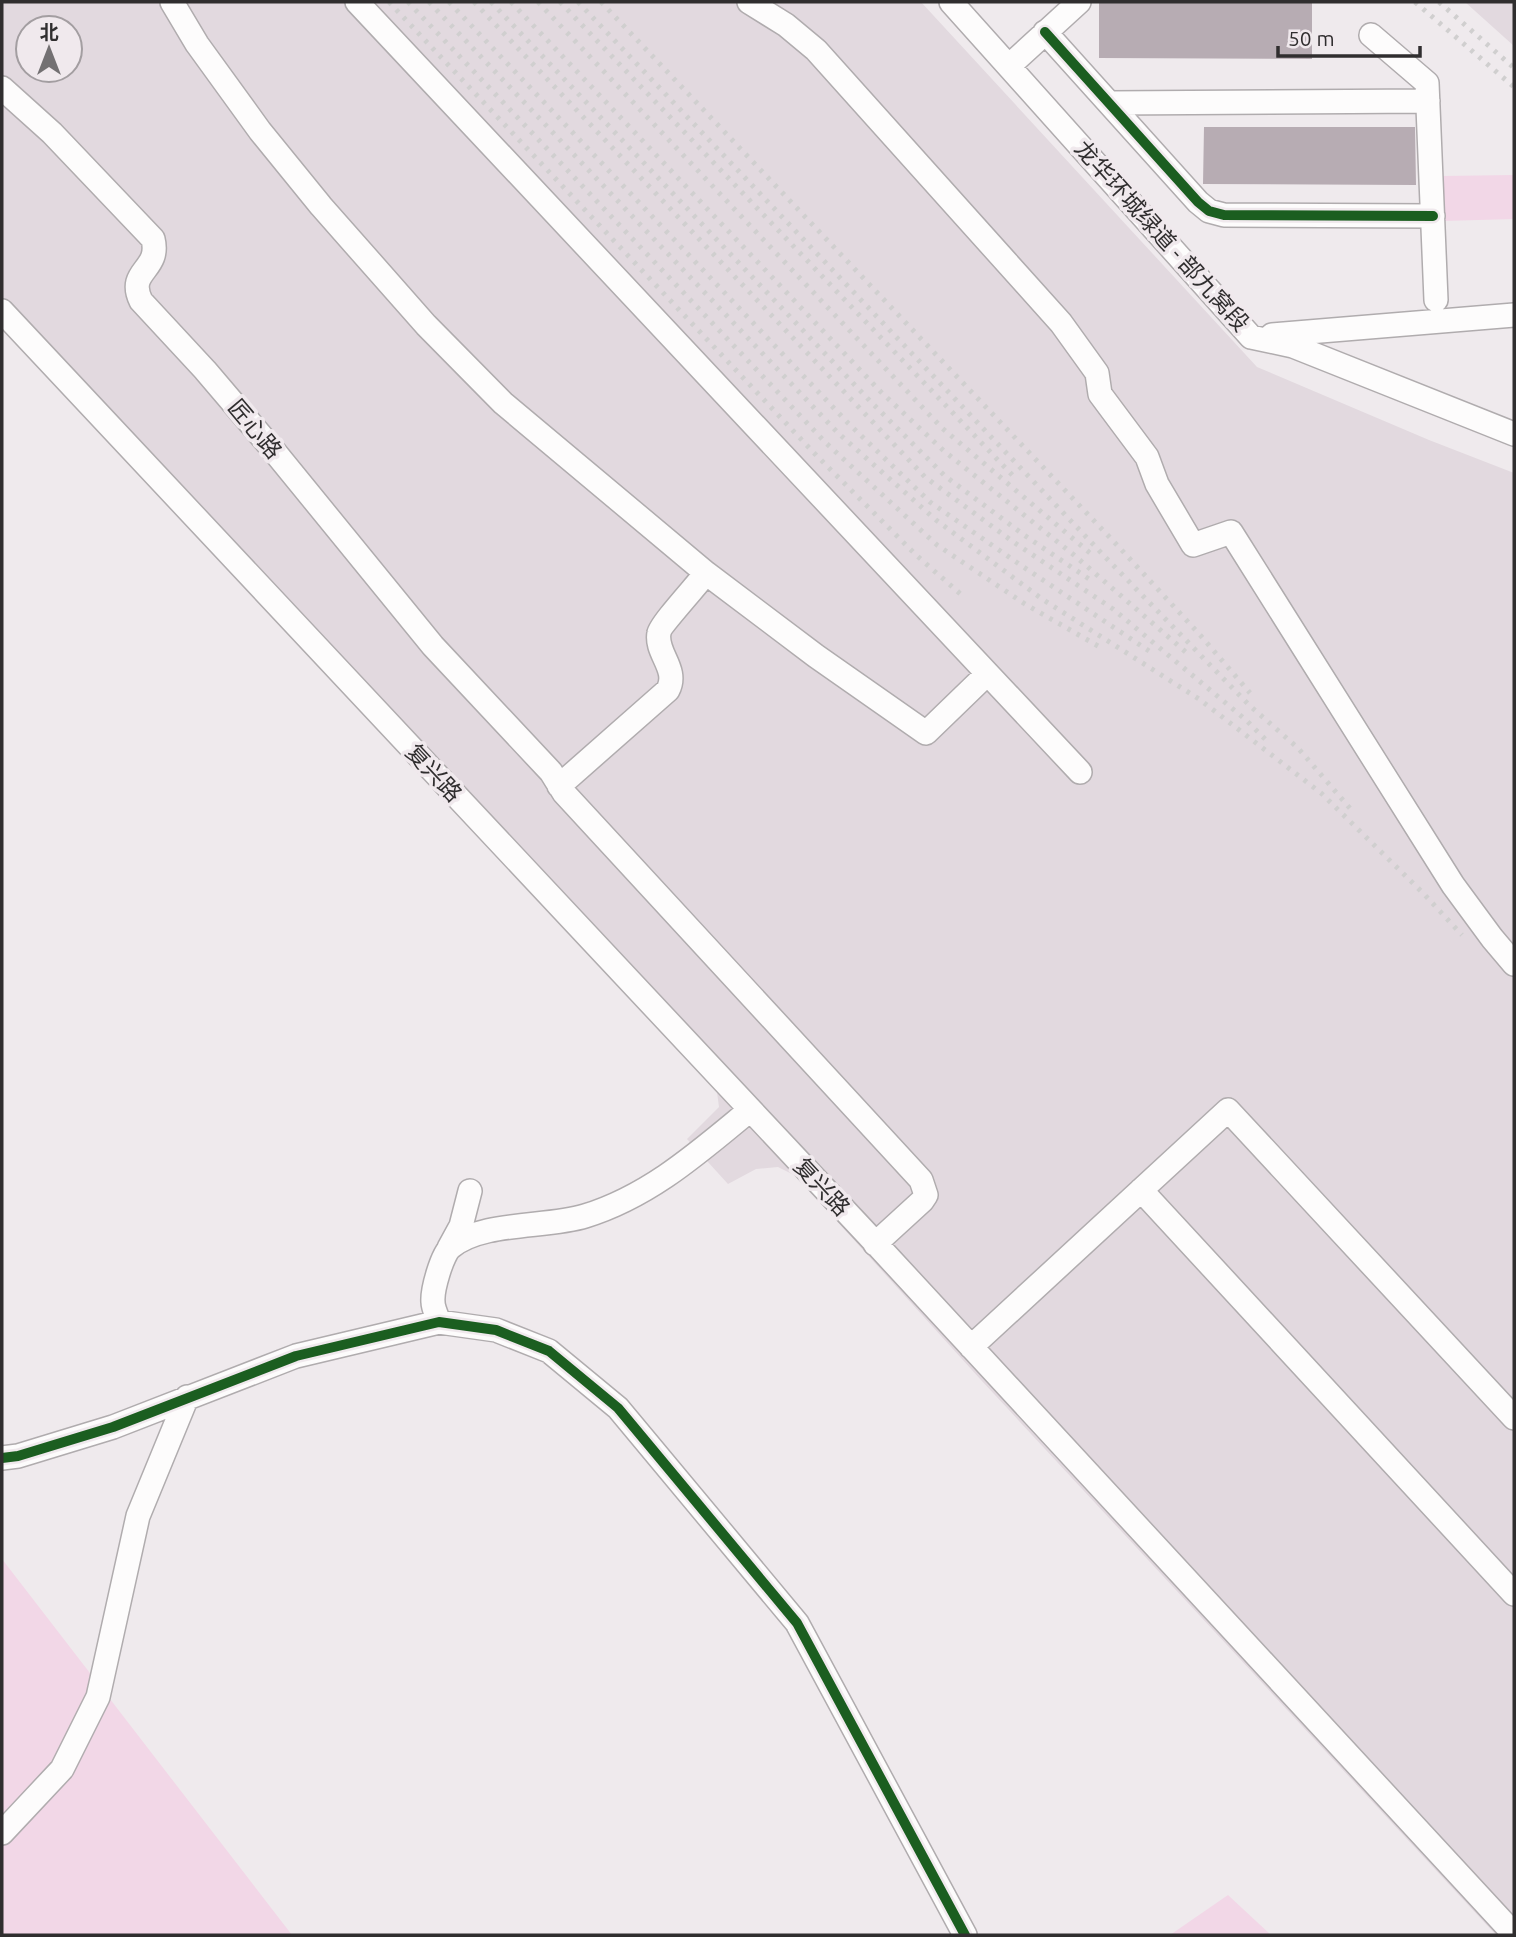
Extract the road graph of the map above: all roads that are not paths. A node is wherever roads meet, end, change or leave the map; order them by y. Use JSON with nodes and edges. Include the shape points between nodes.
{"nodes":[{"id":1,"x":172,"y":2,"type":"edge"},
{"id":2,"x":357,"y":2,"type":"edge"},
{"id":3,"x":749,"y":2,"type":"edge"},
{"id":4,"x":951,"y":2,"type":"edge"},
{"id":5,"x":1079,"y":2,"type":"edge"},
{"id":6,"x":1045,"y":32,"type":"junction"},
{"id":7,"x":1370,"y":35,"type":"dead end"},
{"id":8,"x":1009,"y":66,"type":"junction"},
{"id":9,"x":2,"y":88,"type":"edge"},
{"id":10,"x":1428,"y":101,"type":"junction"},
{"id":11,"x":1109,"y":103,"type":"junction"},
{"id":12,"x":1433,"y":216,"type":"junction"},
{"id":13,"x":1436,"y":300,"type":"dead end"},
{"id":14,"x":2,"y":311,"type":"edge"},
{"id":15,"x":1514,"y":315,"type":"edge"},
{"id":16,"x":1251,"y":337,"type":"junction"},
{"id":17,"x":1514,"y":434,"type":"edge"},
{"id":18,"x":706,"y":573,"type":"junction"},
{"id":19,"x":987,"y":674,"type":"junction"},
{"id":20,"x":1080,"y":772,"type":"dead end"},
{"id":21,"x":555,"y":779,"type":"junction"},
{"id":22,"x":1514,"y":964,"type":"edge"},
{"id":23,"x":750,"y":1110,"type":"junction"},
{"id":24,"x":1142,"y":1190,"type":"junction"},
{"id":25,"x":470,"y":1191,"type":"dead end"},
{"id":26,"x":871,"y":1239,"type":"junction"},
{"id":27,"x":449,"y":1248,"type":"junction"},
{"id":28,"x":439,"y":1322,"type":"junction"},
{"id":29,"x":971,"y":1347,"type":"junction"},
{"id":30,"x":187,"y":1397,"type":"junction"},
{"id":31,"x":1514,"y":1418,"type":"edge"},
{"id":32,"x":2,"y":1458,"type":"edge"},
{"id":33,"x":1514,"y":1594,"type":"edge"},
{"id":34,"x":2,"y":1833,"type":"edge"},
{"id":35,"x":1514,"y":1934,"type":"edge"},
{"id":36,"x":965,"y":1935,"type":"edge"}],
"edges":[{"from":1,"to":18,"type":"street","via":[[260,131],[426,325],[503,402]]},
{"from":2,"to":19,"type":"street"},
{"from":3,"to":22,"type":"street","via":[[816,50],[1061,323],[1097,373],[1100,394],[1147,457],[1157,484],[1193,545],[1231,532],[1453,885]]},
{"from":4,"to":8,"type":"street","name":"龙华环城绿道 - 部九窝段"},
{"from":5,"to":6,"type":"street"},
{"from":6,"to":8,"type":"street"},
{"from":6,"to":11,"type":"street"},
{"from":7,"to":10,"type":"street","via":[[1427,83]]},
{"from":8,"to":16,"type":"street","name":"龙华环城绿道 - 部九窝段"},
{"from":9,"to":21,"type":"street","name":"匠心路","via":[[153,239],[156,250],[135,289],[141,301],[257,430],[433,646]]},
{"from":10,"to":11,"type":"street"},
{"from":10,"to":12,"type":"street"},
{"from":11,"to":12,"type":"street","via":[[1209,211],[1224,215]]},
{"from":12,"to":13,"type":"street"},
{"from":14,"to":23,"type":"street","name":"复兴路"},
{"from":15,"to":16,"type":"street","name":"龙华环城绿道 - 部九窝段"},
{"from":16,"to":17,"type":"street","via":[[1293,346]]},
{"from":18,"to":19,"type":"street","via":[[926,733]]},
{"from":18,"to":21,"type":"street","via":[[659,629],[659,644],[672,677],[668,690]]},
{"from":19,"to":20,"type":"street"},
{"from":21,"to":26,"type":"street","via":[[921,1180],[926,1195],[922,1201]]},
{"from":23,"to":26,"type":"street","name":"复兴路"},
{"from":23,"to":27,"type":"street","via":[[699,1152],[622,1203],[582,1217],[476,1234]]},
{"from":24,"to":29,"type":"street"},
{"from":24,"to":31,"type":"street","via":[[1228,1110]]},
{"from":24,"to":33,"type":"street"},
{"from":25,"to":27,"type":"street","via":[[461,1226]]},
{"from":26,"to":29,"type":"street","name":"复兴路"},
{"from":27,"to":28,"type":"street","via":[[433,1301]]},
{"from":28,"to":30,"type":"street","via":[[296,1356]]},
{"from":28,"to":36,"type":"street","via":[[496,1330],[550,1351],[618,1408],[797,1623]]},
{"from":29,"to":35,"type":"street","name":"复兴路"},
{"from":30,"to":32,"type":"street","via":[[113,1427]]},
{"from":30,"to":34,"type":"street","via":[[138,1516],[98,1698],[62,1769]]}]}
